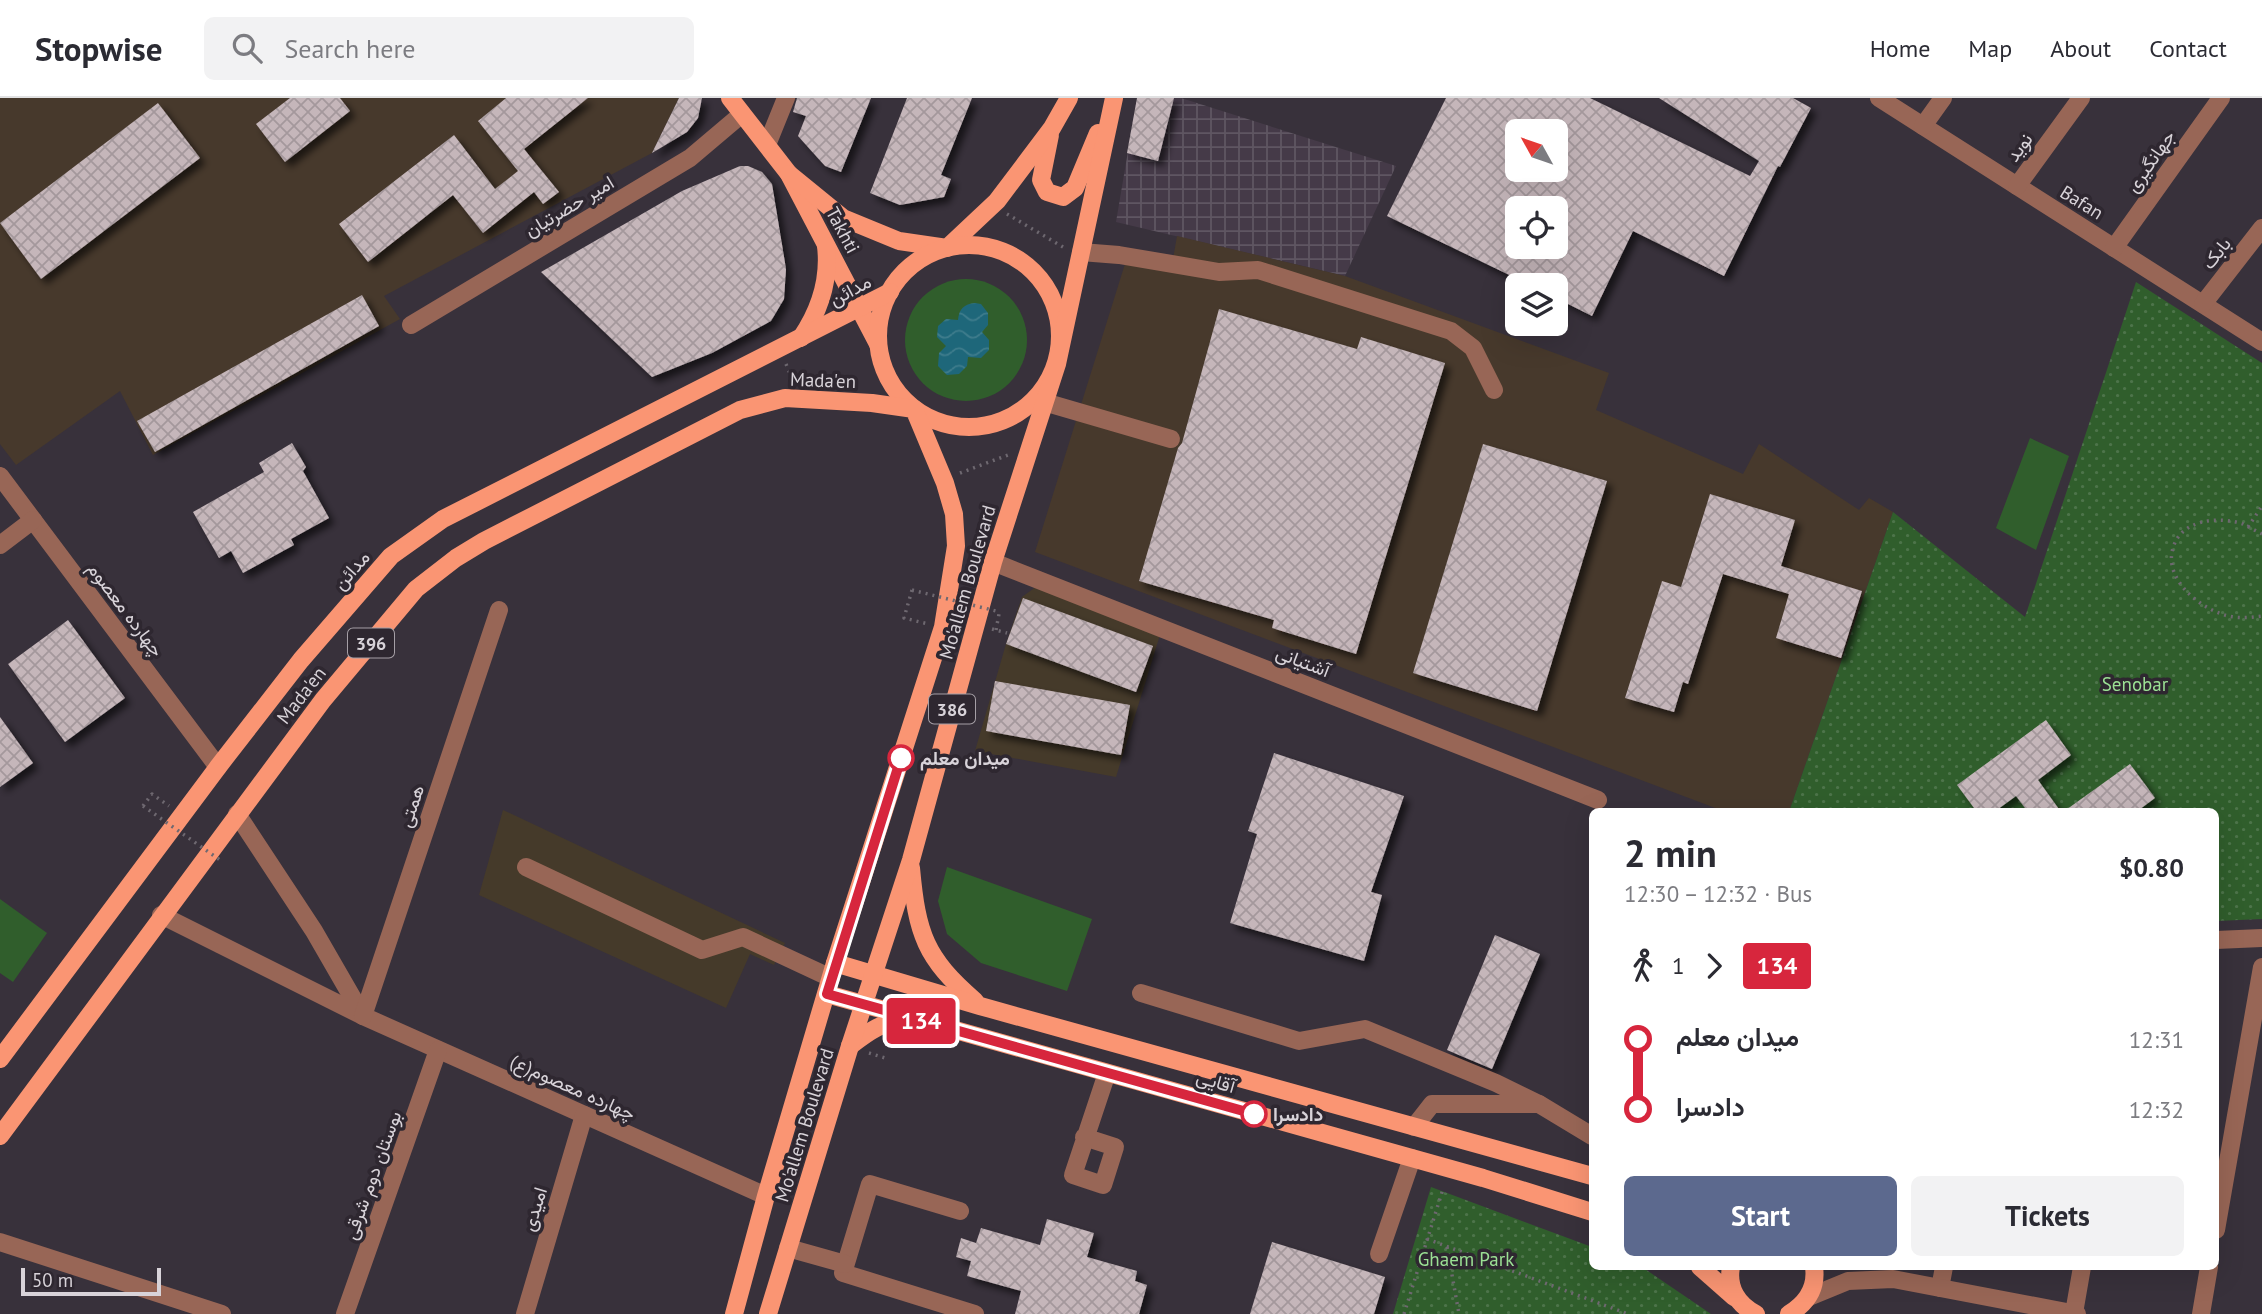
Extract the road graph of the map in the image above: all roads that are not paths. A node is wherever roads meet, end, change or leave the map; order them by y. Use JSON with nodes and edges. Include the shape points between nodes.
{"nodes":[{"id":1,"x":730,"y":98,"type":"edge"},
{"id":2,"x":786,"y":98,"type":"edge"},
{"id":3,"x":1069,"y":98,"type":"edge"},
{"id":4,"x":1114,"y":98,"type":"edge"},
{"id":5,"x":1879,"y":98,"type":"edge"},
{"id":6,"x":1942,"y":98,"type":"edge"},
{"id":7,"x":2081,"y":98,"type":"edge"},
{"id":8,"x":2221,"y":98,"type":"edge"},
{"id":9,"x":742,"y":114,"type":"junction"},
{"id":10,"x":1923,"y":126,"type":"junction"},
{"id":11,"x":1052,"y":128,"type":"junction"},
{"id":12,"x":767,"y":145,"type":"junction"},
{"id":13,"x":789,"y":174,"type":"junction"},
{"id":14,"x":2017,"y":186,"type":"junction"},
{"id":15,"x":2262,"y":228,"type":"edge"},
{"id":16,"x":825,"y":239,"type":"junction"},
{"id":17,"x":947,"y":248,"type":"junction"},
{"id":18,"x":2114,"y":248,"type":"junction"},
{"id":19,"x":1081,"y":252,"type":"junction"},
{"id":20,"x":890,"y":292,"type":"junction"},
{"id":21,"x":2203,"y":304,"type":"junction"},
{"id":22,"x":859,"y":309,"type":"junction"},
{"id":23,"x":411,"y":325,"type":"dead end"},
{"id":24,"x":800,"y":339,"type":"junction"},
{"id":25,"x":2262,"y":342,"type":"edge"},
{"id":26,"x":878,"y":344,"type":"junction"},
{"id":27,"x":1056,"y":364,"type":"junction"},
{"id":28,"x":1494,"y":390,"type":"dead end"},
{"id":29,"x":1044,"y":402,"type":"junction"},
{"id":30,"x":914,"y":410,"type":"junction"},
{"id":31,"x":1171,"y":439,"type":"dead end"},
{"id":32,"x":0,"y":476,"type":"edge"},
{"id":33,"x":33,"y":520,"type":"junction"},
{"id":34,"x":0,"y":545,"type":"edge"},
{"id":35,"x":993,"y":562,"type":"junction"},
{"id":36,"x":499,"y":610,"type":"dead end"},
{"id":37,"x":218,"y":767,"type":"junction"},
{"id":38,"x":1598,"y":800,"type":"dead end"},
{"id":39,"x":237,"y":814,"type":"junction"},
{"id":40,"x":911,"y":860,"type":"junction"},
{"id":41,"x":526,"y":867,"type":"dead end"},
{"id":42,"x":161,"y":915,"type":"junction"},
{"id":43,"x":2262,"y":938,"type":"edge"},
{"id":44,"x":2219,"y":940,"type":"edge"},
{"id":45,"x":2262,"y":967,"type":"edge"},
{"id":46,"x":873,"y":974,"type":"junction"},
{"id":47,"x":831,"y":978,"type":"junction"},
{"id":48,"x":1141,"y":993,"type":"dead end"},
{"id":49,"x":864,"y":1004,"type":"junction"},
{"id":50,"x":980,"y":1006,"type":"junction"},
{"id":51,"x":363,"y":1016,"type":"junction"},
{"id":52,"x":910,"y":1017,"type":"junction"},
{"id":53,"x":850,"y":1046,"type":"junction"},
{"id":54,"x":438,"y":1050,"type":"junction"},
{"id":55,"x":0,"y":1059,"type":"edge"},
{"id":56,"x":1107,"y":1073,"type":"junction"},
{"id":57,"x":1539,"y":1104,"type":"junction"},
{"id":58,"x":584,"y":1115,"type":"junction"},
{"id":59,"x":1414,"y":1127,"type":"junction"},
{"id":60,"x":1589,"y":1134,"type":"edge"},
{"id":61,"x":0,"y":1136,"type":"edge"},
{"id":62,"x":1084,"y":1137,"type":"dead end"},
{"id":63,"x":1412,"y":1158,"type":"junction"},
{"id":64,"x":1589,"y":1175,"type":"edge"},
{"id":65,"x":766,"y":1196,"type":"junction"},
{"id":66,"x":960,"y":1211,"type":"dead end"},
{"id":67,"x":1589,"y":1211,"type":"edge"},
{"id":68,"x":2219,"y":1213,"type":"edge"},
{"id":69,"x":0,"y":1242,"type":"edge"},
{"id":70,"x":788,"y":1248,"type":"junction"},
{"id":71,"x":1379,"y":1254,"type":"dead end"},
{"id":72,"x":845,"y":1264,"type":"junction"},
{"id":73,"x":1703,"y":1270,"type":"edge"},
{"id":74,"x":1731,"y":1270,"type":"edge"},
{"id":75,"x":1814,"y":1270,"type":"edge"},
{"id":76,"x":1870,"y":1270,"type":"edge"},
{"id":77,"x":1943,"y":1270,"type":"edge"},
{"id":78,"x":2082,"y":1270,"type":"edge"},
{"id":79,"x":2208,"y":1270,"type":"edge"},
{"id":80,"x":1893,"y":1279,"type":"junction"},
{"id":81,"x":1940,"y":1288,"type":"junction"},
{"id":82,"x":1809,"y":1297,"type":"junction"},
{"id":83,"x":1737,"y":1299,"type":"junction"},
{"id":84,"x":191,"y":1309,"type":"edge"},
{"id":85,"x":222,"y":1314,"type":"edge"},
{"id":86,"x":345,"y":1314,"type":"edge"},
{"id":87,"x":525,"y":1314,"type":"edge"},
{"id":88,"x":734,"y":1314,"type":"edge"},
{"id":89,"x":768,"y":1314,"type":"edge"},
{"id":90,"x":975,"y":1314,"type":"edge"},
{"id":91,"x":1756,"y":1314,"type":"edge"},
{"id":92,"x":1789,"y":1314,"type":"edge"},
{"id":93,"x":1817,"y":1314,"type":"edge"},
{"id":94,"x":2075,"y":1314,"type":"edge"},
{"id":95,"x":2201,"y":1314,"type":"edge"}],
"edges":[{"from":1,"to":9,"type":"main road","name":"Takhti"},
{"from":2,"to":12,"type":"street"},
{"from":3,"to":11,"type":"main road"},
{"from":4,"to":11,"type":"main road","via":[[1075,188],[1063,197],[1047,192],[1041,180]]},
{"from":4,"to":19,"type":"main road","name":"Mo'allem Boulevard","number":"386"},
{"from":5,"to":10,"type":"street","name":"Bafan"},
{"from":6,"to":10,"type":"street"},
{"from":7,"to":14,"type":"street","name":"نوید"},
{"from":8,"to":18,"type":"street","name":"جهانگیری"},
{"from":9,"to":12,"type":"main road","name":"Takhti"},
{"from":9,"to":23,"type":"street","name":"امیر حضرتیان","via":[[691,158]]},
{"from":10,"to":14,"type":"street","name":"Bafan"},
{"from":11,"to":17,"type":"main road","via":[[997,201]]},
{"from":12,"to":13,"type":"main road","name":"Takhti"},
{"from":13,"to":16,"type":"main road","name":"Takhti"},
{"from":13,"to":17,"type":"main road","name":"Takhti","via":[[844,218],[899,241]]},
{"from":14,"to":18,"type":"street","name":"Bafan"},
{"from":15,"to":21,"type":"street","name":"بابک"},
{"from":16,"to":22,"type":"main road","name":"Takhti"},
{"from":16,"to":24,"type":"main road","via":[[828,262],[820,304]]},
{"from":17,"to":20,"type":"main road","via":[[924,257]]},
{"from":17,"to":27,"type":"main road","via":[[995,249],[1017,258],[1036,274],[1059,316]]},
{"from":18,"to":21,"type":"street","name":"Bafan"},
{"from":19,"to":27,"type":"main road","name":"Mo'allem Boulevard","number":"386"},
{"from":19,"to":28,"type":"street","via":[[1219,272],[1258,270],[1451,331],[1473,348]]},
{"from":20,"to":22,"type":"main road","name":"مدائن","number":"396"},
{"from":20,"to":26,"type":"main road","via":[[880,317]]},
{"from":21,"to":25,"type":"street","name":"Bafan"},
{"from":22,"to":24,"type":"main road","name":"مدائن","number":"396"},
{"from":22,"to":26,"type":"main road","name":"Takhti"},
{"from":24,"to":37,"type":"main road","name":"مدائن","number":"396","via":[[443,519],[413,539],[391,556],[301,660]]},
{"from":26,"to":30,"type":"main road","via":[[884,369]]},
{"from":27,"to":29,"type":"main road","name":"Mo'allem Boulevard","number":"386"},
{"from":27,"to":30,"type":"main road","via":[[1044,390],[1023,410],[997,424],[968,428],[940,423]]},
{"from":29,"to":31,"type":"street"},
{"from":29,"to":35,"type":"main road","name":"Mo'allem Boulevard","number":"386"},
{"from":30,"to":39,"type":"main road","name":"Mada'en","number":"396","via":[[785,398],[740,410],[484,541],[416,589],[323,700]]},
{"from":30,"to":47,"type":"main road","name":"Mo'allem Boulevard","number":"386","via":[[945,483],[954,514],[956,546],[943,627]]},
{"from":32,"to":33,"type":"street","name":"چهارده معصوم"},
{"from":33,"to":34,"type":"street"},
{"from":33,"to":37,"type":"street","name":"چهارده معصوم"},
{"from":35,"to":38,"type":"street","name":"آشتیانی"},
{"from":35,"to":40,"type":"main road","name":"Mo'allem Boulevard","number":"386"},
{"from":36,"to":51,"type":"street","name":"همتی"},
{"from":37,"to":55,"type":"main road","name":"مدائن","number":"396"},
{"from":39,"to":42,"type":"main road","name":"Mada'en","number":"396"},
{"from":39,"to":51,"type":"street"},
{"from":40,"to":46,"type":"main road","name":"Mo'allem Boulevard","number":"386"},
{"from":40,"to":50,"type":"main road","via":[[920,928],[928,949],[950,979]]},
{"from":41,"to":47,"type":"street","via":[[702,950],[743,937]]},
{"from":42,"to":51,"type":"street","name":"چهارده معصوم(ع)"},
{"from":42,"to":61,"type":"main road","name":"Mada'en","number":"396"},
{"from":43,"to":44,"type":"street"},
{"from":45,"to":68,"type":"street"},
{"from":46,"to":47,"type":"main road","name":"آقایی"},
{"from":46,"to":49,"type":"main road","name":"Mo'allem Boulevard","number":"386"},
{"from":46,"to":50,"type":"main road","name":"آقایی"},
{"from":47,"to":49,"type":"main road","name":"آقایی"},
{"from":47,"to":65,"type":"main road","name":"Mo'allem Boulevard","number":"386"},
{"from":48,"to":57,"type":"street","via":[[1299,1041],[1365,1029]]},
{"from":49,"to":52,"type":"main road","name":"آقایی"},
{"from":49,"to":53,"type":"main road","name":"Mo'allem Boulevard","number":"386"},
{"from":50,"to":59,"type":"main road","name":"آقایی"},
{"from":51,"to":54,"type":"street","name":"چهارده معصوم(ع)"},
{"from":52,"to":53,"type":"main road","via":[[873,1028]]},
{"from":52,"to":56,"type":"main road","name":"آقایی"},
{"from":53,"to":70,"type":"main road","name":"Mo'allem Boulevard","number":"386"},
{"from":54,"to":58,"type":"street","name":"چهارده معصوم(ع)"},
{"from":54,"to":86,"type":"street","name":"بوستان دوم شرقی"},
{"from":56,"to":62,"type":"street"},
{"from":56,"to":63,"type":"main road","name":"آقایی"},
{"from":57,"to":59,"type":"street","via":[[1432,1104]]},
{"from":57,"to":60,"type":"street"},
{"from":58,"to":65,"type":"street","name":"چهارده معصوم(ع)"},
{"from":58,"to":87,"type":"street","name":"امیدی"},
{"from":59,"to":64,"type":"main road","name":"آقایی"},
{"from":63,"to":67,"type":"main road","name":"آقایی"},
{"from":63,"to":71,"type":"street"},
{"from":65,"to":88,"type":"main road","name":"Mo'allem Boulevard","number":"386"},
{"from":66,"to":72,"type":"street","via":[[870,1184]]},
{"from":69,"to":84,"type":"street"},
{"from":70,"to":72,"type":"street"},
{"from":70,"to":89,"type":"main road","name":"Mo'allem Boulevard","number":"386"},
{"from":72,"to":90,"type":"street","via":[[843,1273]]},
{"from":73,"to":83,"type":"main road"},
{"from":74,"to":83,"type":"main road"},
{"from":75,"to":82,"type":"main road"},
{"from":76,"to":80,"type":"street"},
{"from":77,"to":81,"type":"street"},
{"from":78,"to":94,"type":"street"},
{"from":79,"to":95,"type":"street"},
{"from":80,"to":81,"type":"street"},
{"from":80,"to":82,"type":"street","via":[[1848,1281]]},
{"from":81,"to":94,"type":"street"},
{"from":82,"to":92,"type":"main road"},
{"from":82,"to":93,"type":"main road"},
{"from":83,"to":91,"type":"main road"},
{"from":84,"to":85,"type":"street"}]}
